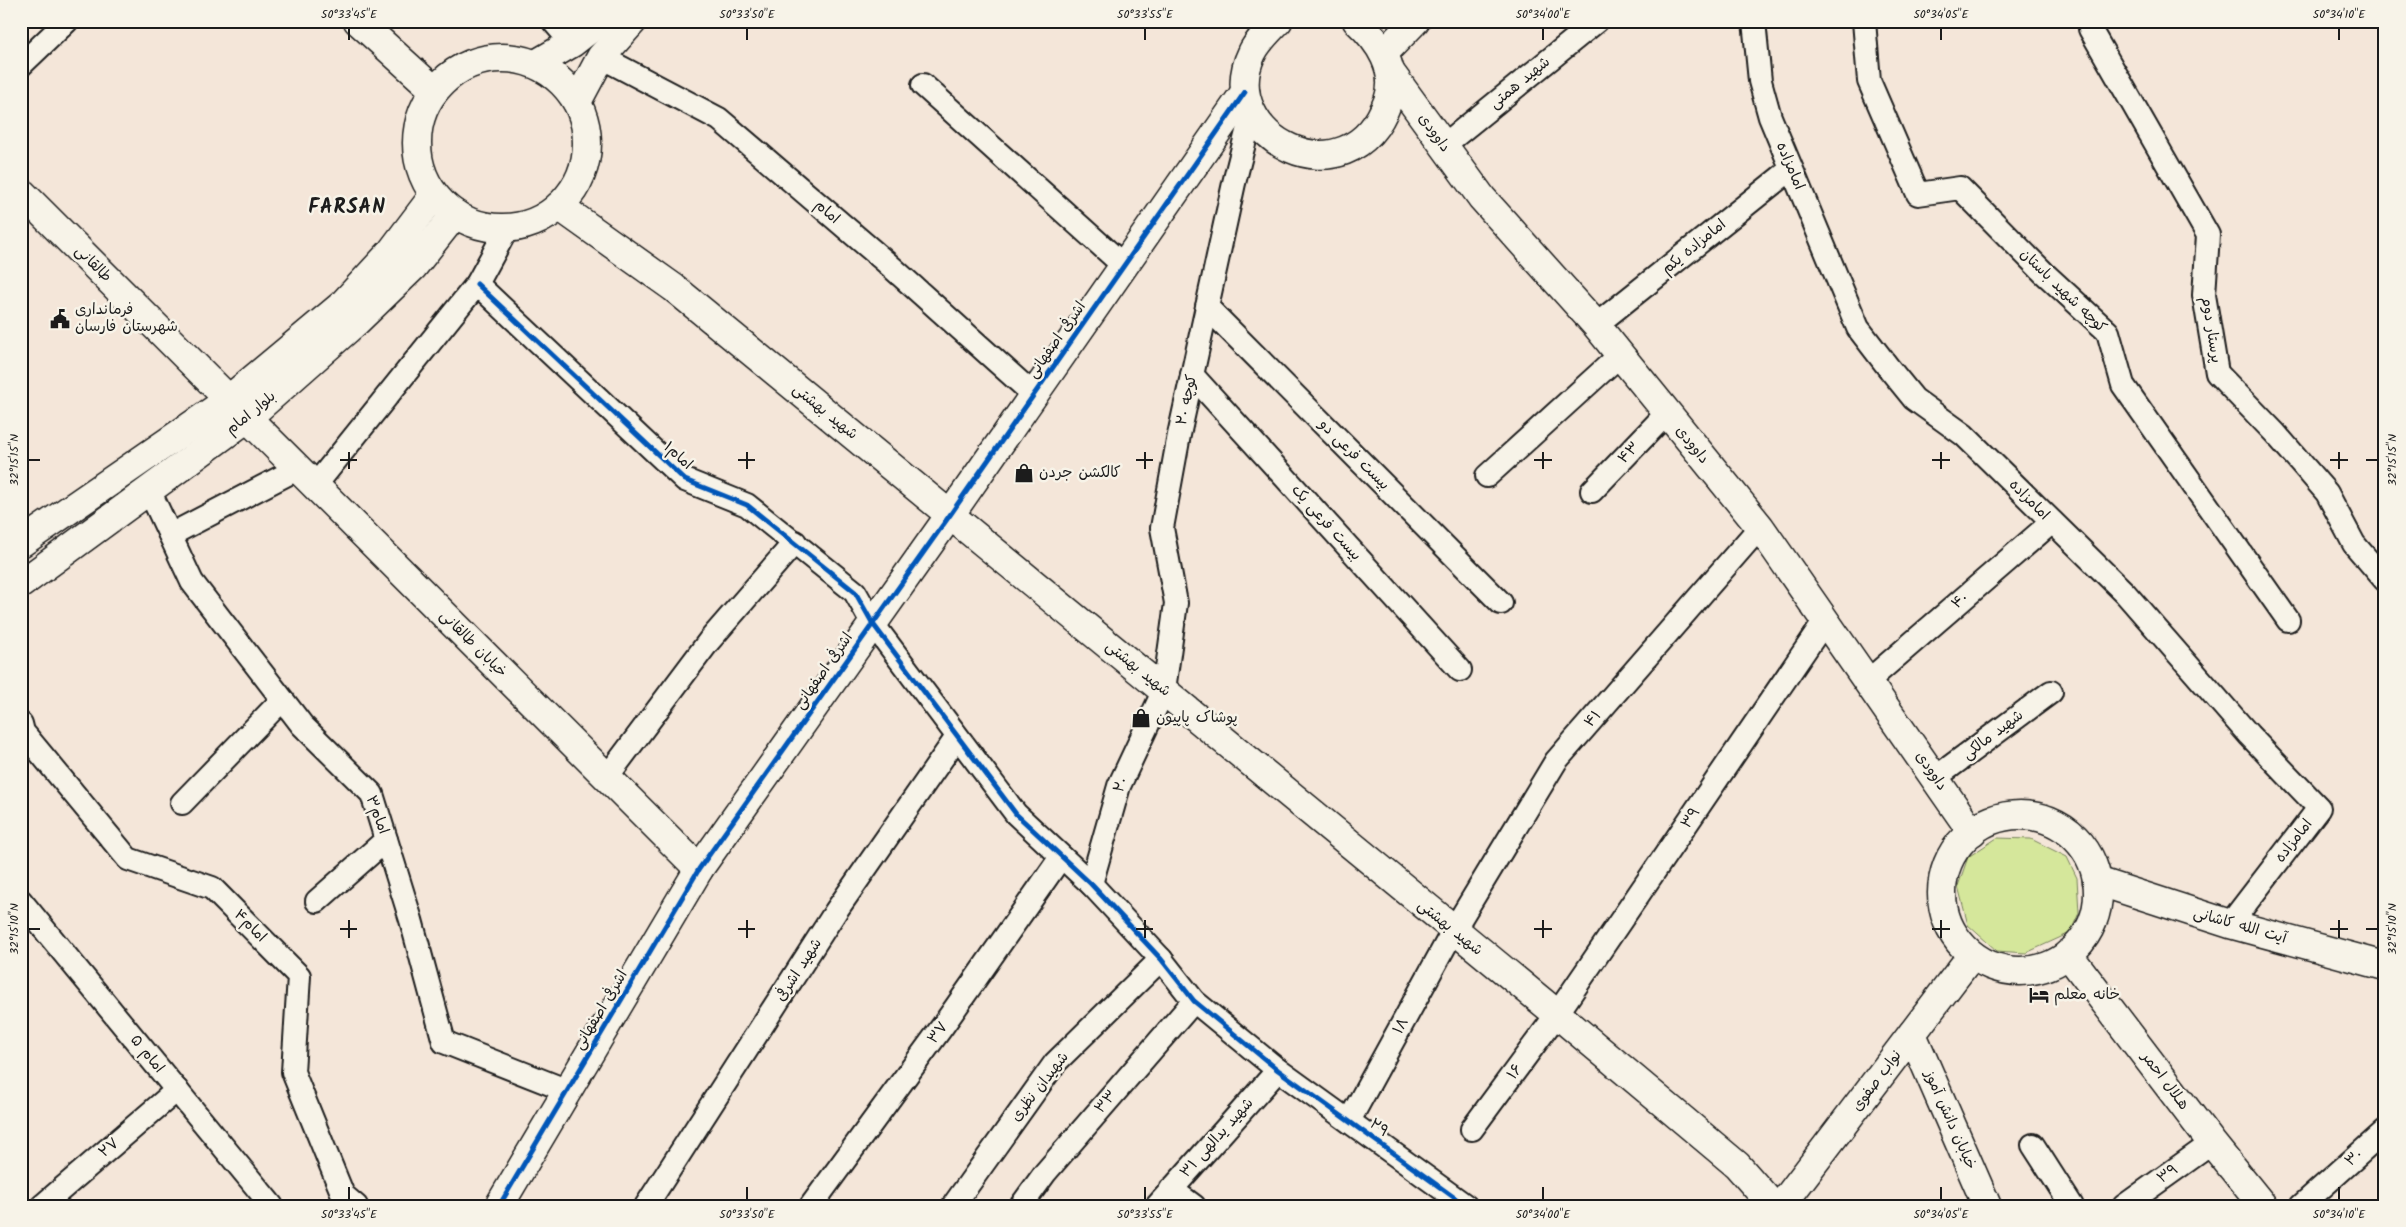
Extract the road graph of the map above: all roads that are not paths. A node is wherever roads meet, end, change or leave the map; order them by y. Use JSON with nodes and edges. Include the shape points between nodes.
{"nodes":[{"id":1,"x":67,"y":21,"type":"edge"},
{"id":2,"x":358,"y":21,"type":"edge"},
{"id":3,"x":553,"y":21,"type":"edge"},
{"id":4,"x":600,"y":21,"type":"edge"},
{"id":5,"x":633,"y":21,"type":"edge"},
{"id":6,"x":1278,"y":21,"type":"edge"},
{"id":7,"x":1357,"y":21,"type":"edge"},
{"id":8,"x":1415,"y":21,"type":"edge"},
{"id":9,"x":1597,"y":21,"type":"edge"},
{"id":10,"x":1754,"y":21,"type":"edge"},
{"id":11,"x":1864,"y":21,"type":"edge"},
{"id":12,"x":2090,"y":21,"type":"edge"},
{"id":13,"x":572,"y":43,"type":"junction"},
{"id":14,"x":601,"y":57,"type":"junction"},
{"id":15,"x":1387,"y":63,"type":"junction"},
{"id":16,"x":536,"y":64,"type":"junction"},
{"id":17,"x":21,"y":66,"type":"edge"},
{"id":18,"x":923,"y":85,"type":"dead end"},
{"id":19,"x":434,"y":90,"type":"junction"},
{"id":20,"x":577,"y":102,"type":"junction"},
{"id":21,"x":1248,"y":102,"type":"junction"},
{"id":22,"x":1442,"y":146,"type":"junction"},
{"id":23,"x":1791,"y":169,"type":"junction"},
{"id":24,"x":21,"y":192,"type":"edge"},
{"id":25,"x":434,"y":195,"type":"junction"},
{"id":26,"x":559,"y":206,"type":"junction"},
{"id":27,"x":455,"y":214,"type":"junction"},
{"id":28,"x":508,"y":227,"type":"junction"},
{"id":29,"x":1124,"y":266,"type":"junction"},
{"id":30,"x":477,"y":284,"type":"junction"},
{"id":31,"x":1207,"y":307,"type":"junction"},
{"id":32,"x":1596,"y":325,"type":"junction"},
{"id":33,"x":1620,"y":356,"type":"junction"},
{"id":34,"x":1192,"y":375,"type":"junction"},
{"id":35,"x":1034,"y":395,"type":"junction"},
{"id":36,"x":238,"y":409,"type":"junction"},
{"id":37,"x":1666,"y":414,"type":"junction"},
{"id":38,"x":1487,"y":476,"type":"dead end"},
{"id":39,"x":305,"y":478,"type":"junction"},
{"id":40,"x":149,"y":490,"type":"junction"},
{"id":41,"x":1592,"y":491,"type":"dead end"},
{"id":42,"x":950,"y":515,"type":"junction"},
{"id":43,"x":2052,"y":522,"type":"junction"},
{"id":44,"x":1760,"y":527,"type":"junction"},
{"id":45,"x":170,"y":535,"type":"junction"},
{"id":46,"x":795,"y":542,"type":"junction"},
{"id":47,"x":21,"y":543,"type":"edge"},
{"id":48,"x":2385,"y":580,"type":"edge"},
{"id":49,"x":21,"y":584,"type":"edge"},
{"id":50,"x":1501,"y":603,"type":"dead end"},
{"id":51,"x":2288,"y":620,"type":"dead end"},
{"id":52,"x":1825,"y":621,"type":"junction"},
{"id":53,"x":873,"y":624,"type":"junction"},
{"id":54,"x":1460,"y":670,"type":"dead end"},
{"id":55,"x":1868,"y":681,"type":"junction"},
{"id":56,"x":1164,"y":690,"type":"junction"},
{"id":57,"x":2051,"y":692,"type":"dead end"},
{"id":58,"x":282,"y":700,"type":"junction"},
{"id":59,"x":21,"y":724,"type":"edge"},
{"id":60,"x":957,"y":737,"type":"junction"},
{"id":61,"x":607,"y":777,"type":"junction"},
{"id":62,"x":1935,"y":778,"type":"junction"},
{"id":63,"x":182,"y":803,"type":"dead end"},
{"id":64,"x":1972,"y":832,"type":"junction"},
{"id":65,"x":386,"y":840,"type":"junction"},
{"id":66,"x":1060,"y":857,"type":"junction"},
{"id":67,"x":699,"y":869,"type":"junction"},
{"id":68,"x":2097,"y":881,"type":"junction"},
{"id":69,"x":1092,"y":884,"type":"junction"},
{"id":70,"x":21,"y":901,"type":"edge"},
{"id":71,"x":317,"y":901,"type":"dead end"},
{"id":72,"x":2230,"y":924,"type":"junction"},
{"id":73,"x":1453,"y":931,"type":"junction"},
{"id":74,"x":2068,"y":954,"type":"junction"},
{"id":75,"x":1972,"y":955,"type":"junction"},
{"id":76,"x":1161,"y":959,"type":"junction"},
{"id":77,"x":2385,"y":966,"type":"edge"},
{"id":78,"x":1194,"y":1001,"type":"junction"},
{"id":79,"x":1557,"y":1014,"type":"junction"},
{"id":80,"x":1912,"y":1034,"type":"junction"},
{"id":81,"x":1278,"y":1070,"type":"junction"},
{"id":82,"x":177,"y":1090,"type":"junction"},
{"id":83,"x":568,"y":1091,"type":"junction"},
{"id":84,"x":1348,"y":1121,"type":"junction"},
{"id":85,"x":1472,"y":1129,"type":"dead end"},
{"id":86,"x":2385,"y":1131,"type":"edge"},
{"id":87,"x":2212,"y":1143,"type":"junction"},
{"id":88,"x":2033,"y":1145,"type":"dead end"},
{"id":89,"x":1164,"y":1198,"type":"edge"},
{"id":90,"x":42,"y":1206,"type":"edge"},
{"id":91,"x":272,"y":1206,"type":"edge"},
{"id":92,"x":356,"y":1206,"type":"edge"},
{"id":93,"x":500,"y":1206,"type":"edge"},
{"id":94,"x":646,"y":1206,"type":"edge"},
{"id":95,"x":811,"y":1206,"type":"edge"},
{"id":96,"x":953,"y":1206,"type":"edge"},
{"id":97,"x":1021,"y":1206,"type":"edge"},
{"id":98,"x":1194,"y":1206,"type":"edge"},
{"id":99,"x":1466,"y":1206,"type":"edge"},
{"id":100,"x":1773,"y":1206,"type":"edge"},
{"id":101,"x":1781,"y":1206,"type":"edge"},
{"id":102,"x":1987,"y":1206,"type":"edge"},
{"id":103,"x":2072,"y":1206,"type":"edge"},
{"id":104,"x":2124,"y":1206,"type":"edge"},
{"id":105,"x":2263,"y":1206,"type":"edge"},
{"id":106,"x":2300,"y":1206,"type":"edge"}],
"edges":[{"from":1,"to":17,"type":"street"},
{"from":2,"to":19,"type":"main road"},
{"from":3,"to":13,"type":"street"},
{"from":4,"to":13,"type":"main road"},
{"from":5,"to":14,"type":"main road"},
{"from":6,"to":21,"type":"main road","via":[[1252,53],[1245,73]]},
{"from":7,"to":15,"type":"main road","name":"داوودی","via":[[1372,36]]},
{"from":8,"to":15,"type":"main road"},
{"from":9,"to":22,"type":"street","name":"شهید همتی"},
{"from":10,"to":23,"type":"street","name":"امامزاده","via":[[1760,81],[1770,117]]},
{"from":11,"to":51,"type":"street","name":"کوچه شهید باستان","via":[[1869,81],[1918,194],[1960,188],[2108,332],[2123,385]]},
{"from":12,"to":48,"type":"street","name":"پرستار دوم","via":[[2090,29],[2208,235],[2204,295],[2218,373],[2327,493],[2354,544]]},
{"from":13,"to":16,"type":"main road"},
{"from":14,"to":20,"type":"main road"},
{"from":14,"to":35,"type":"street","name":"امام","via":[[719,119]]},
{"from":15,"to":21,"type":"main road","via":[[1391,92],[1384,112],[1358,143],[1339,153],[1297,153],[1278,143]]},
{"from":15,"to":22,"type":"main road","name":"داوودی"},
{"from":16,"to":19,"type":"main road","via":[[509,58],[481,60],[455,71]]},
{"from":16,"to":20,"type":"main road","via":[[560,80]]},
{"from":18,"to":29,"type":"street"},
{"from":19,"to":25,"type":"main road","via":[[421,115],[416,142],[421,170]]},
{"from":20,"to":26,"type":"main road","via":[[586,129],[586,157],[577,184]]},
{"from":21,"to":29,"type":"main road","name":"اشرفی اصفهانی"},
{"from":21,"to":31,"type":"street","name":"کوچه ۲۰"},
{"from":22,"to":32,"type":"main road","name":"داوودی","via":[[1482,198]]},
{"from":23,"to":32,"type":"street","name":"امامزاده یکم"},
{"from":23,"to":43,"type":"street","name":"امامزاده","via":[[1858,328],[1914,399],[1964,435]]},
{"from":24,"to":36,"type":"main road","name":"طالقانی"},
{"from":25,"to":27,"type":"main road"},
{"from":25,"to":36,"type":"main road","name":"بلوار امام","via":[[391,252]]},
{"from":26,"to":28,"type":"main road","via":[[536,221]]},
{"from":26,"to":42,"type":"main road","name":"شهید بهشتی","via":[[674,288]]},
{"from":27,"to":28,"type":"main road","via":[[480,225]]},
{"from":27,"to":36,"type":"main road","name":"بلوار امام","via":[[413,267],[357,321]]},
{"from":28,"to":30,"type":"street"},
{"from":29,"to":35,"type":"main road","name":"اشرفی اصفهانی"},
{"from":30,"to":39,"type":"street"},
{"from":30,"to":46,"type":"street","name":"امام۱","via":[[685,480],[747,505]]},
{"from":31,"to":34,"type":"street","name":"کوچه ۲۰"},
{"from":31,"to":50,"type":"street","name":"بیست فرعی دو"},
{"from":32,"to":33,"type":"main road","name":"داوودی"},
{"from":33,"to":37,"type":"main road","name":"داوودی"},
{"from":33,"to":38,"type":"street"},
{"from":34,"to":54,"type":"street","name":"بیست فرعی یک"},
{"from":34,"to":56,"type":"street","name":"کوچه ۲۰","via":[[1162,528],[1176,603]]},
{"from":35,"to":42,"type":"main road","name":"اشرفی اصفهانی"},
{"from":36,"to":39,"type":"main road","name":"خیابان طالقانی"},
{"from":36,"to":40,"type":"main road","name":"بلوار امام"},
{"from":36,"to":47,"type":"main road","name":"بلوار امام"},
{"from":37,"to":41,"type":"street","name":"۴۳"},
{"from":37,"to":44,"type":"main road","name":"داوودی"},
{"from":39,"to":45,"type":"street"},
{"from":39,"to":61,"type":"main road","name":"خیابان طالقانی"},
{"from":40,"to":45,"type":"street","name":"امام۳"},
{"from":40,"to":49,"type":"main road","name":"بلوار امام"},
{"from":42,"to":53,"type":"main road","name":"اشرفی اصفهانی"},
{"from":42,"to":56,"type":"main road","name":"شهید بهشتی"},
{"from":43,"to":55,"type":"street","name":"۴۰"},
{"from":43,"to":72,"type":"street","name":"امامزاده","via":[[2126,593],[2249,735],[2320,808]]},
{"from":44,"to":52,"type":"main road","name":"داوودی"},
{"from":44,"to":73,"type":"street","name":"۴۱","via":[[1556,761]]},
{"from":45,"to":58,"type":"street","name":"امام۳","via":[[192,582]]},
{"from":46,"to":53,"type":"street","name":"امام۱","via":[[855,592]]},
{"from":46,"to":61,"type":"street","via":[[709,641]]},
{"from":52,"to":55,"type":"main road","name":"داوودی"},
{"from":52,"to":79,"type":"street","name":"۳۹"},
{"from":53,"to":60,"type":"street","name":"امام۱"},
{"from":53,"to":67,"type":"main road","name":"اشرفی اصفهانی"},
{"from":55,"to":62,"type":"main road","name":"داوودی"},
{"from":56,"to":69,"type":"street","name":"۲۰","via":[[1119,786]]},
{"from":56,"to":73,"type":"main road","name":"شهید بهشتی"},
{"from":57,"to":62,"type":"street","name":"شهید مالکی"},
{"from":58,"to":63,"type":"street"},
{"from":58,"to":65,"type":"street","name":"امام۳","via":[[302,725],[372,794]]},
{"from":59,"to":92,"type":"street","name":"امام۴","via":[[23,732],[128,859],[212,888],[299,976],[293,1072],[343,1195]]},
{"from":60,"to":66,"type":"street","name":"امام۱","via":[[1016,814]]},
{"from":60,"to":94,"type":"street","name":"شهید اشرفی","via":[[836,911]]},
{"from":61,"to":67,"type":"main road","name":"خیابان طالقانی"},
{"from":62,"to":64,"type":"main road","name":"داوودی"},
{"from":64,"to":68,"type":"main road","via":[[1992,820],[2015,816],[2045,820],[2060,826],[2078,840],[2090,859]]},
{"from":64,"to":75,"type":"main road","via":[[1956,849],[1945,870],[1942,894],[1945,917],[1956,938]]},
{"from":65,"to":71,"type":"street"},
{"from":65,"to":83,"type":"street","name":"امام۳","via":[[444,1042]]},
{"from":66,"to":69,"type":"street","name":"۲۹"},
{"from":66,"to":95,"type":"street","name":"۳۷","via":[[942,1027]]},
{"from":67,"to":83,"type":"main road","name":"اشرفی اصفهانی"},
{"from":68,"to":72,"type":"main road","name":"آیت الله کاشانی"},
{"from":68,"to":74,"type":"main road","via":[[2098,904],[2091,926],[2078,946]]},
{"from":69,"to":76,"type":"street","name":"۲۹"},
{"from":70,"to":82,"type":"street","name":"امام ۵"},
{"from":72,"to":77,"type":"main road","name":"آیت الله کاشانی"},
{"from":73,"to":79,"type":"main road","name":"شهید بهشتی"},
{"from":73,"to":84,"type":"street","name":"۱۸"},
{"from":74,"to":75,"type":"main road","via":[[2039,969],[2016,971],[1993,966]]},
{"from":74,"to":87,"type":"main road","name":"هـلال احمر"},
{"from":75,"to":80,"type":"main road","name":"نواب صفوی"},
{"from":76,"to":78,"type":"street","name":"۲۹"},
{"from":76,"to":96,"type":"street","name":"شهیدان نظری","via":[[1055,1063]]},
{"from":78,"to":81,"type":"street","name":"۲۹"},
{"from":78,"to":97,"type":"street","name":"۳۳","via":[[1045,1173]]},
{"from":79,"to":85,"type":"street","name":"۱۶"},
{"from":79,"to":100,"type":"main road","name":"شهید بهشتی","via":[[1737,1165]]},
{"from":80,"to":101,"type":"main road","name":"نواب صفوی"},
{"from":80,"to":102,"type":"main road","name":"خیابان دانش آموز"},
{"from":81,"to":84,"type":"street","name":"۲۹"},
{"from":81,"to":89,"type":"street","name":"۳۱ شهید یدالهی"},
{"from":82,"to":90,"type":"street","name":"۲۷"},
{"from":82,"to":91,"type":"street","name":"امام ۵"},
{"from":83,"to":93,"type":"main road","name":"اشرفی اصفهانی"},
{"from":84,"to":99,"type":"street","name":"۲۹"},
{"from":86,"to":106,"type":"street","name":"۳۰"},
{"from":87,"to":104,"type":"street","name":"۳۹"},
{"from":87,"to":105,"type":"main road","name":"هـلال احمر"},
{"from":88,"to":103,"type":"street"},
{"from":89,"to":98,"type":"street"}]}
